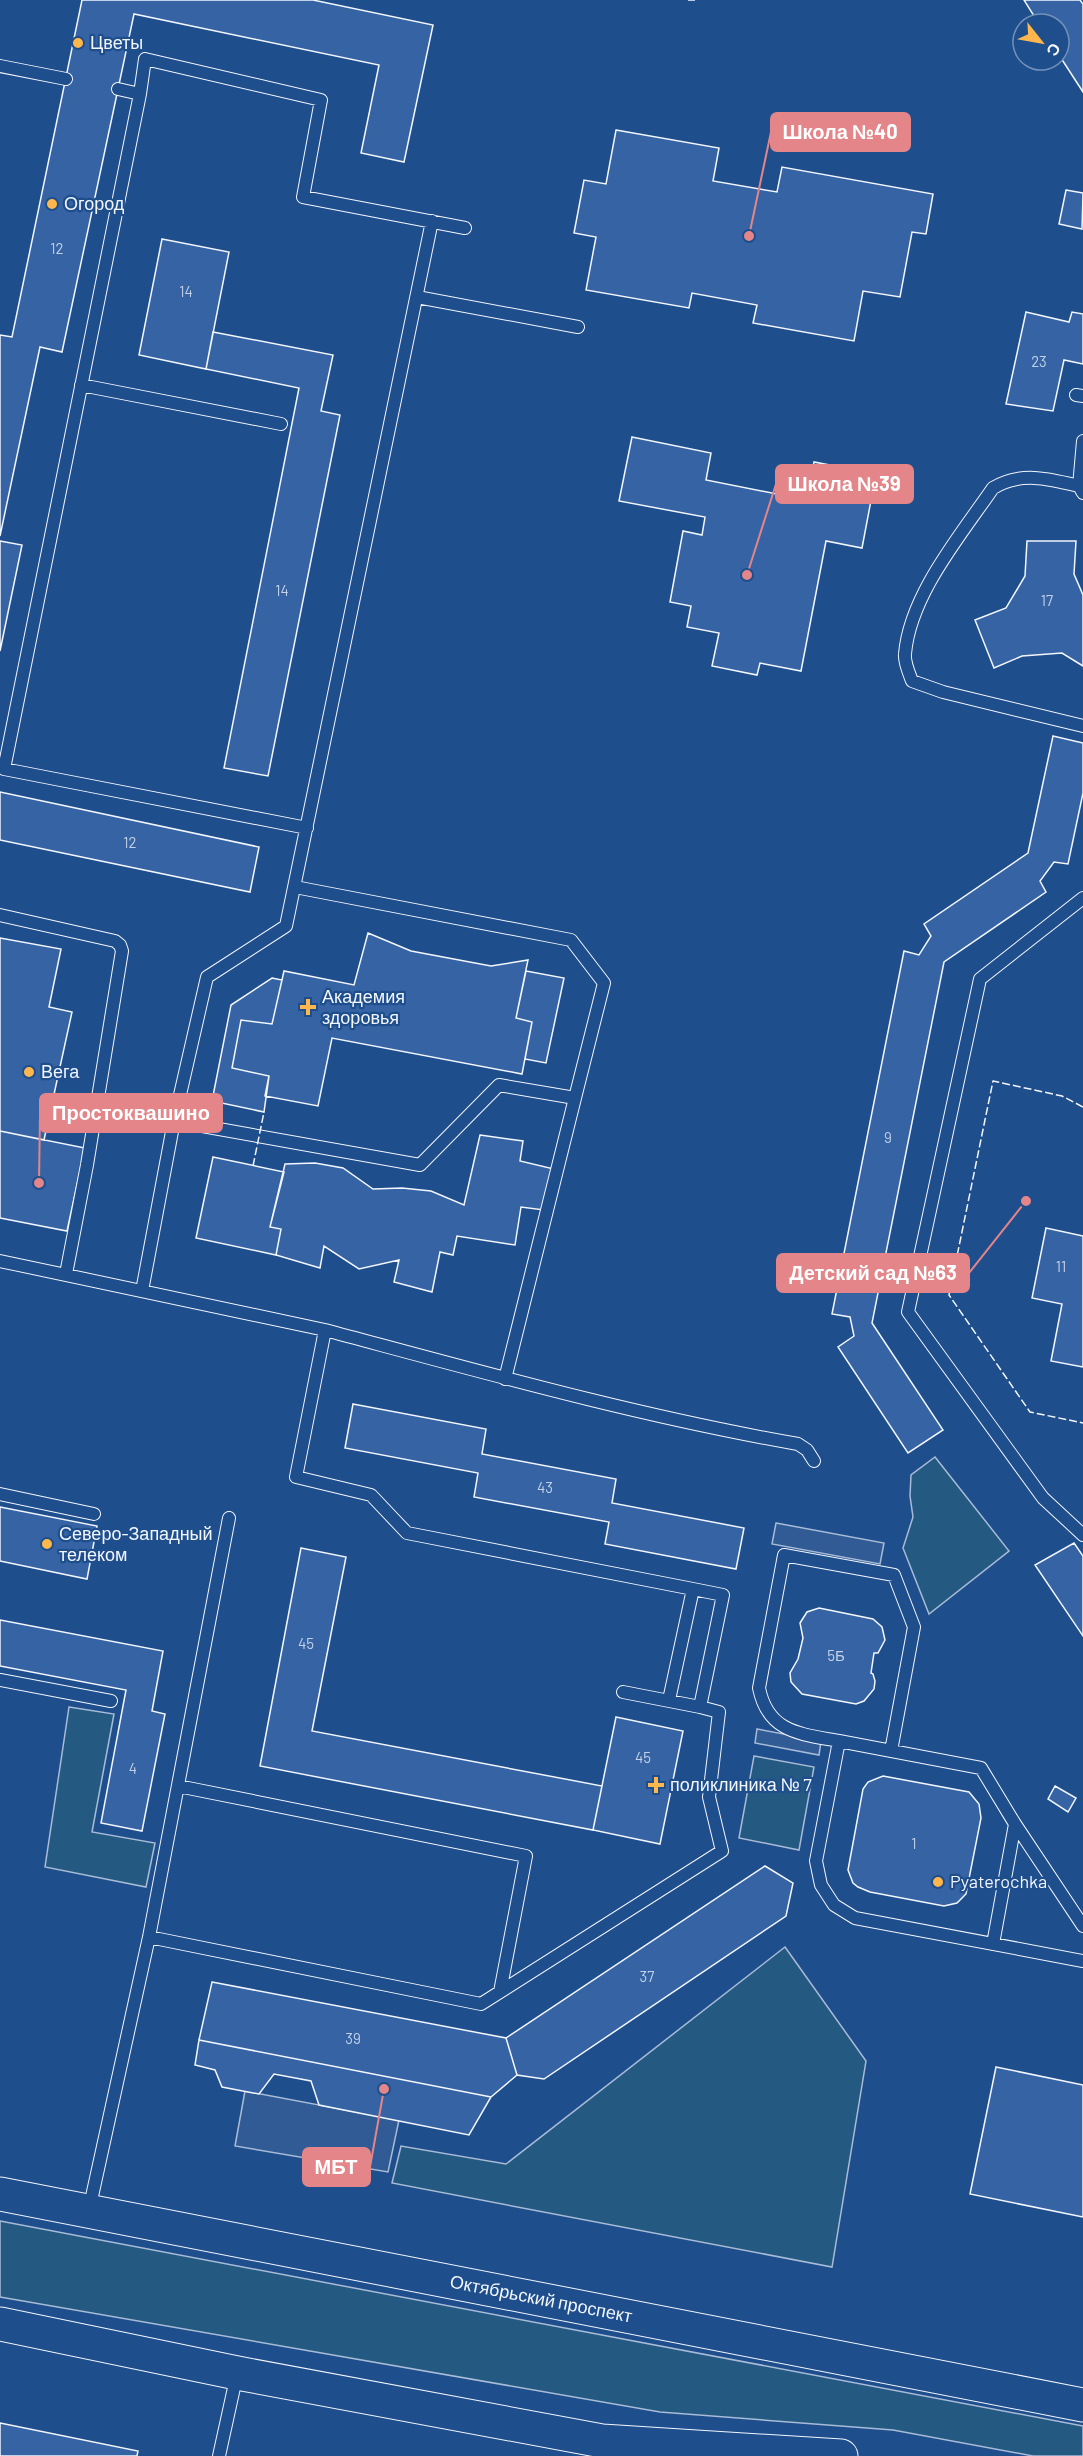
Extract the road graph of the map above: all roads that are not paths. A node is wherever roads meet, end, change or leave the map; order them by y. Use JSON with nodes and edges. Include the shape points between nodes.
{"nodes":[{"id":1,"x":0,"y":66,"type":"edge"},
{"id":2,"x":66,"y":79,"type":"dead end"},
{"id":3,"x":118,"y":89,"type":"dead end"},
{"id":4,"x":141,"y":94,"type":"junction"},
{"id":5,"x":432,"y":221,"type":"junction"},
{"id":6,"x":465,"y":228,"type":"dead end"},
{"id":7,"x":417,"y":297,"type":"junction"},
{"id":8,"x":578,"y":327,"type":"dead end"},
{"id":9,"x":81,"y":385,"type":"junction"},
{"id":10,"x":281,"y":424,"type":"dead end"},
{"id":11,"x":1083,"y":441,"type":"edge"},
{"id":12,"x":1081,"y":489,"type":"edge"},
{"id":13,"x":1083,"y":726,"type":"edge"},
{"id":14,"x":307,"y":828,"type":"junction"},
{"id":15,"x":295,"y":886,"type":"junction"},
{"id":16,"x":1083,"y":898,"type":"edge"},
{"id":17,"x":0,"y":915,"type":"edge"},
{"id":18,"x":575,"y":1098,"type":"junction"},
{"id":19,"x":174,"y":1121,"type":"junction"},
{"id":20,"x":0,"y":1261,"type":"edge"},
{"id":21,"x":66,"y":1274,"type":"junction"},
{"id":22,"x":142,"y":1291,"type":"junction"},
{"id":23,"x":325,"y":1330,"type":"junction"},
{"id":24,"x":505,"y":1378,"type":"junction"},
{"id":25,"x":814,"y":1461,"type":"dead end"},
{"id":26,"x":0,"y":1494,"type":"edge"},
{"id":27,"x":94,"y":1514,"type":"dead end"},
{"id":28,"x":229,"y":1518,"type":"dead end"},
{"id":29,"x":1083,"y":1535,"type":"edge"},
{"id":30,"x":693,"y":1589,"type":"junction"},
{"id":31,"x":0,"y":1680,"type":"edge"},
{"id":32,"x":623,"y":1692,"type":"dead end"},
{"id":33,"x":669,"y":1700,"type":"junction"},
{"id":34,"x":111,"y":1701,"type":"dead end"},
{"id":35,"x":700,"y":1707,"type":"junction"},
{"id":36,"x":839,"y":1741,"type":"junction"},
{"id":37,"x":891,"y":1751,"type":"junction"},
{"id":38,"x":178,"y":1786,"type":"junction"},
{"id":39,"x":1015,"y":1824,"type":"junction"},
{"id":40,"x":1083,"y":1926,"type":"edge"},
{"id":41,"x":149,"y":1937,"type":"junction"},
{"id":42,"x":993,"y":1944,"type":"junction"},
{"id":43,"x":1083,"y":1961,"type":"edge"},
{"id":44,"x":500,"y":1992,"type":"junction"},
{"id":45,"x":0,"y":2194,"type":"edge"},
{"id":46,"x":88,"y":2212,"type":"junction"},
{"id":47,"x":0,"y":2324,"type":"edge"},
{"id":48,"x":237,"y":2373,"type":"junction"},
{"id":49,"x":1083,"y":2405,"type":"edge"},
{"id":50,"x":600,"y":2449,"type":"edge"},
{"id":51,"x":219,"y":2456,"type":"edge"},
{"id":52,"x":841,"y":2456,"type":"edge"}],
"edges":[{"from":1,"to":2,"type":"lane"},
{"from":3,"to":4,"type":"lane"},
{"from":4,"to":5,"type":"lane","via":[[145,59],[321,100],[303,196]]},
{"from":4,"to":9,"type":"lane"},
{"from":5,"to":6,"type":"lane"},
{"from":5,"to":7,"type":"lane"},
{"from":7,"to":8,"type":"lane"},
{"from":7,"to":14,"type":"lane"},
{"from":9,"to":10,"type":"lane"},
{"from":9,"to":14,"type":"lane","via":[[3,769]]},
{"from":11,"to":12,"type":"lane"},
{"from":12,"to":13,"type":"lane","via":[[1043,477],[1008,479],[993,488],[934,575],[912,618],[905,657],[912,681]]},
{"from":14,"to":15,"type":"lane"},
{"from":15,"to":18,"type":"lane","via":[[572,940],[604,983]]},
{"from":15,"to":19,"type":"lane","via":[[286,926],[207,977]]},
{"from":16,"to":29,"type":"lane","via":[[980,979],[908,1312],[1043,1498]]},
{"from":17,"to":21,"type":"lane","via":[[115,940],[122,951]]},
{"from":18,"to":19,"type":"lane","via":[[499,1085],[420,1165]]},
{"from":18,"to":24,"type":"lane"},
{"from":19,"to":22,"type":"lane"},
{"from":20,"to":21,"type":"lane"},
{"from":21,"to":22,"type":"lane"},
{"from":22,"to":23,"type":"lane"},
{"from":23,"to":24,"type":"lane"},
{"from":23,"to":30,"type":"lane","via":[[296,1477],[371,1495],[407,1533]]},
{"from":24,"to":25,"type":"lane","via":[[690,1424],[798,1444]]},
{"from":26,"to":27,"type":"lane"},
{"from":28,"to":38,"type":"lane"},
{"from":30,"to":33,"type":"lane"},
{"from":30,"to":35,"type":"lane","via":[[723,1595]]},
{"from":31,"to":34,"type":"lane"},
{"from":32,"to":33,"type":"lane"},
{"from":33,"to":35,"type":"lane"},
{"from":35,"to":44,"type":"lane","via":[[719,1713],[709,1797],[722,1851]]},
{"from":36,"to":37,"type":"lane"},
{"from":36,"to":37,"type":"lane","via":[[790,1731],[771,1717],[761,1698],[759,1688],[784,1555],[894,1575],[914,1627]]},
{"from":36,"to":42,"type":"lane","via":[[816,1861],[827,1896],[855,1918]]},
{"from":37,"to":39,"type":"lane","via":[[981,1768]]},
{"from":38,"to":41,"type":"lane"},
{"from":38,"to":44,"type":"lane","via":[[526,1856]]},
{"from":39,"to":40,"type":"lane"},
{"from":39,"to":42,"type":"lane"},
{"from":41,"to":44,"type":"lane","via":[[481,2004]]},
{"from":41,"to":46,"type":"lane"},
{"from":42,"to":43,"type":"lane"},
{"from":45,"to":46,"type":"main road","name":"Октябрьский проспект"},
{"from":46,"to":49,"type":"main road","name":"Октябрьский проспект"},
{"from":47,"to":48,"type":"main road"},
{"from":48,"to":50,"type":"main road"},
{"from":48,"to":51,"type":"lane"},
{"from":50,"to":52,"type":"main road"}]}
